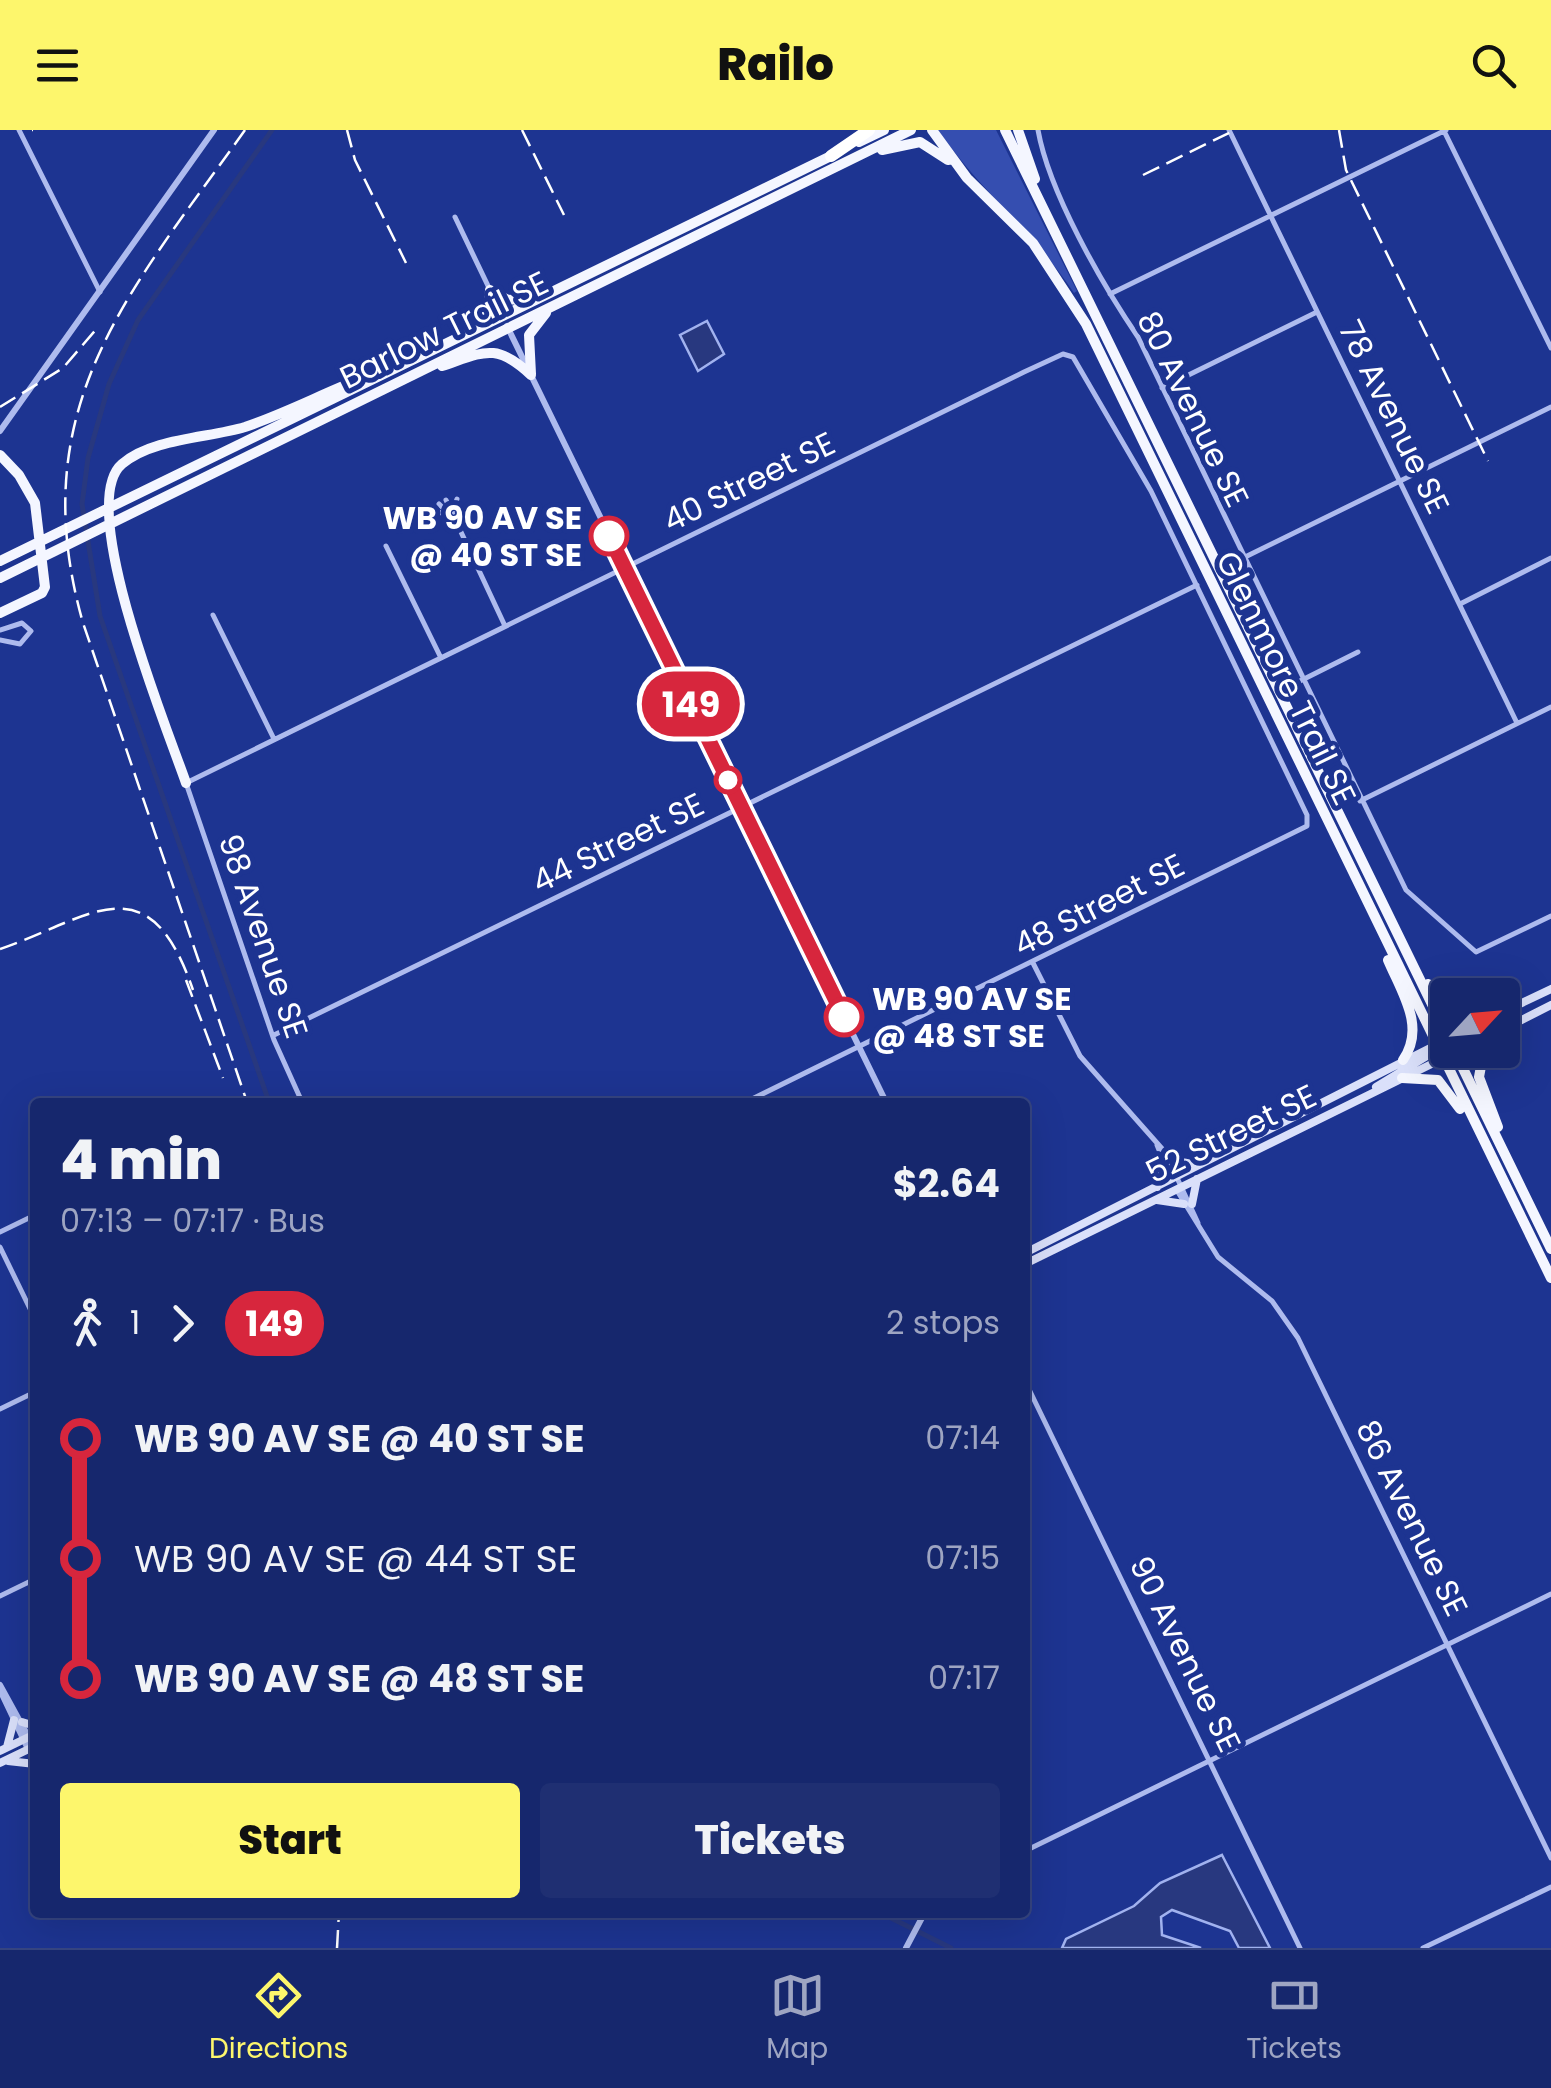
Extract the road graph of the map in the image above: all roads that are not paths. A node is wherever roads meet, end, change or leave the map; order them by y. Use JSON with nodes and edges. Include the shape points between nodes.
{"nodes":[{"id":1,"x":19,"y":130,"type":"edge"},
{"id":2,"x":214,"y":130,"type":"edge"},
{"id":3,"x":868,"y":130,"type":"edge"},
{"id":4,"x":884,"y":130,"type":"edge"},
{"id":5,"x":911,"y":130,"type":"edge"},
{"id":6,"x":932,"y":130,"type":"edge"},
{"id":7,"x":1002,"y":130,"type":"edge"},
{"id":8,"x":1018,"y":130,"type":"edge"},
{"id":9,"x":1038,"y":130,"type":"edge"},
{"id":10,"x":1230,"y":130,"type":"edge"},
{"id":11,"x":1444,"y":130,"type":"edge"},
{"id":12,"x":837,"y":159,"type":"junction"},
{"id":13,"x":967,"y":178,"type":"junction"},
{"id":14,"x":1272,"y":216,"type":"junction"},
{"id":15,"x":455,"y":217,"type":"dead end"},
{"id":16,"x":1056,"y":236,"type":"junction"},
{"id":17,"x":605,"y":264,"type":"junction"},
{"id":18,"x":586,"y":288,"type":"junction"},
{"id":19,"x":554,"y":289,"type":"junction"},
{"id":20,"x":490,"y":290,"type":"junction"},
{"id":21,"x":100,"y":292,"type":"junction"},
{"id":22,"x":1110,"y":294,"type":"junction"},
{"id":23,"x":1318,"y":312,"type":"junction"},
{"id":24,"x":502,"y":314,"type":"junction"},
{"id":25,"x":508,"y":326,"type":"junction"},
{"id":26,"x":464,"y":335,"type":"junction"},
{"id":27,"x":1551,"y":348,"type":"edge"},
{"id":28,"x":451,"y":355,"type":"junction"},
{"id":29,"x":415,"y":358,"type":"junction"},
{"id":30,"x":531,"y":375,"type":"junction"},
{"id":31,"x":398,"y":381,"type":"junction"},
{"id":32,"x":1162,"y":388,"type":"junction"},
{"id":33,"x":1551,"y":407,"type":"edge"},
{"id":34,"x":0,"y":432,"type":"edge"},
{"id":35,"x":0,"y":455,"type":"edge"},
{"id":36,"x":1400,"y":481,"type":"junction"},
{"id":37,"x":457,"y":499,"type":"dead end"},
{"id":38,"x":453,"y":519,"type":"junction"},
{"id":39,"x":386,"y":546,"type":"dead end"},
{"id":40,"x":1551,"y":558,"type":"edge"},
{"id":41,"x":1241,"y":559,"type":"junction"},
{"id":42,"x":0,"y":561,"type":"edge"},
{"id":43,"x":624,"y":568,"type":"junction"},
{"id":44,"x":0,"y":578,"type":"edge"},
{"id":45,"x":1197,"y":585,"type":"junction"},
{"id":46,"x":1460,"y":604,"type":"junction"},
{"id":47,"x":0,"y":613,"type":"edge"},
{"id":48,"x":212,"y":614,"type":"dead end"},
{"id":49,"x":505,"y":626,"type":"junction"},
{"id":50,"x":0,"y":630,"type":"edge"},
{"id":51,"x":0,"y":640,"type":"edge"},
{"id":52,"x":1358,"y":652,"type":"dead end"},
{"id":53,"x":441,"y":658,"type":"junction"},
{"id":54,"x":1300,"y":681,"type":"junction"},
{"id":55,"x":1551,"y":707,"type":"edge"},
{"id":56,"x":1518,"y":723,"type":"junction"},
{"id":57,"x":274,"y":740,"type":"junction"},
{"id":58,"x":186,"y":782,"type":"junction"},
{"id":59,"x":1360,"y":801,"type":"junction"},
{"id":60,"x":742,"y":808,"type":"junction"},
{"id":61,"x":1360,"y":889,"type":"junction"},
{"id":62,"x":1382,"y":904,"type":"junction"},
{"id":63,"x":1551,"y":916,"type":"edge"},
{"id":64,"x":1034,"y":963,"type":"junction"},
{"id":65,"x":1430,"y":983,"type":"edge"},
{"id":66,"x":1551,"y":989,"type":"edge"},
{"id":67,"x":1520,"y":1005,"type":"edge"},
{"id":68,"x":1551,"y":1006,"type":"edge"},
{"id":69,"x":1430,"y":1010,"type":"edge"},
{"id":70,"x":1520,"y":1015,"type":"edge"},
{"id":71,"x":1430,"y":1017,"type":"edge"},
{"id":72,"x":273,"y":1036,"type":"junction"},
{"id":73,"x":859,"y":1048,"type":"junction"},
{"id":74,"x":1430,"y":1053,"type":"edge"},
{"id":75,"x":1430,"y":1058,"type":"edge"},
{"id":76,"x":1430,"y":1059,"type":"edge"},
{"id":77,"x":1404,"y":1060,"type":"junction"},
{"id":78,"x":1456,"y":1068,"type":"edge"},
{"id":79,"x":1458,"y":1068,"type":"edge"},
{"id":80,"x":1481,"y":1068,"type":"edge"},
{"id":81,"x":1402,"y":1078,"type":"junction"},
{"id":82,"x":1369,"y":1094,"type":"junction"},
{"id":83,"x":300,"y":1098,"type":"edge"},
{"id":84,"x":754,"y":1098,"type":"edge"},
{"id":85,"x":884,"y":1098,"type":"edge"},
{"id":86,"x":1166,"y":1160,"type":"junction"},
{"id":87,"x":1202,"y":1166,"type":"junction"},
{"id":88,"x":1515,"y":1175,"type":"junction"},
{"id":89,"x":1197,"y":1179,"type":"junction"},
{"id":90,"x":1177,"y":1183,"type":"junction"},
{"id":91,"x":1157,"y":1187,"type":"junction"},
{"id":92,"x":1152,"y":1200,"type":"junction"},
{"id":93,"x":1188,"y":1204,"type":"junction"},
{"id":94,"x":1517,"y":1209,"type":"junction"},
{"id":95,"x":30,"y":1217,"type":"edge"},
{"id":96,"x":0,"y":1232,"type":"edge"},
{"id":97,"x":0,"y":1247,"type":"edge"},
{"id":98,"x":1551,"y":1249,"type":"edge"},
{"id":99,"x":1030,"y":1250,"type":"edge"},
{"id":100,"x":1030,"y":1261,"type":"edge"},
{"id":101,"x":1551,"y":1278,"type":"edge"},
{"id":102,"x":30,"y":1309,"type":"edge"},
{"id":103,"x":1030,"y":1391,"type":"edge"},
{"id":104,"x":30,"y":1395,"type":"edge"},
{"id":105,"x":0,"y":1410,"type":"edge"},
{"id":106,"x":30,"y":1581,"type":"edge"},
{"id":107,"x":1551,"y":1594,"type":"edge"},
{"id":108,"x":0,"y":1596,"type":"edge"},
{"id":109,"x":1450,"y":1646,"type":"junction"},
{"id":110,"x":0,"y":1687,"type":"edge"},
{"id":111,"x":18,"y":1721,"type":"junction"},
{"id":112,"x":30,"y":1734,"type":"edge"},
{"id":113,"x":4,"y":1749,"type":"edge"},
{"id":114,"x":30,"y":1749,"type":"edge"},
{"id":115,"x":2,"y":1762,"type":"edge"},
{"id":116,"x":1210,"y":1762,"type":"junction"},
{"id":117,"x":30,"y":1765,"type":"edge"},
{"id":118,"x":1030,"y":1850,"type":"edge"},
{"id":119,"x":1551,"y":1858,"type":"edge"},
{"id":120,"x":1551,"y":1887,"type":"edge"},
{"id":121,"x":922,"y":1918,"type":"edge"},
{"id":122,"x":906,"y":1948,"type":"edge"},
{"id":123,"x":1300,"y":1948,"type":"edge"},
{"id":124,"x":1423,"y":1948,"type":"edge"}],
"edges":[{"from":1,"to":21,"type":"street"},
{"from":2,"to":21,"type":"street"},
{"from":3,"to":12,"type":"highway"},
{"from":4,"to":12,"type":"main road","name":"Barlow Trail SE"},
{"from":5,"to":12,"type":"main road","name":"Barlow Trail SE"},
{"from":6,"to":13,"type":"main road","name":"Glenmore Trail SE"},
{"from":7,"to":16,"type":"main road","name":"Glenmore Trail SE"},
{"from":8,"to":16,"type":"main road"},
{"from":9,"to":22,"type":"street","name":"80 Avenue SE","via":[[1052,178]]},
{"from":10,"to":14,"type":"street","name":"78 Avenue SE"},
{"from":11,"to":14,"type":"street"},
{"from":11,"to":27,"type":"street"},
{"from":12,"to":13,"type":"main road","via":[[920,142]]},
{"from":12,"to":17,"type":"main road","name":"Barlow Trail SE"},
{"from":12,"to":18,"type":"main road","name":"Barlow Trail SE"},
{"from":13,"to":61,"type":"main road","name":"Glenmore Trail SE","via":[[1032,243],[1086,324]]},
{"from":14,"to":22,"type":"street"},
{"from":14,"to":23,"type":"street","name":"78 Avenue SE"},
{"from":15,"to":20,"type":"street"},
{"from":16,"to":62,"type":"main road","name":"Glenmore Trail SE"},
{"from":17,"to":19,"type":"main road","name":"Barlow Trail SE"},
{"from":17,"to":25,"type":"main road"},
{"from":18,"to":25,"type":"main road","name":"Barlow Trail SE"},
{"from":18,"to":30,"type":"main road","via":[[536,321],[528,344]]},
{"from":19,"to":20,"type":"main road","via":[[515,300]]},
{"from":19,"to":24,"type":"main road","name":"Barlow Trail SE"},
{"from":20,"to":24,"type":"street"},
{"from":20,"to":26,"type":"main road","via":[[489,312]]},
{"from":21,"to":34,"type":"street"},
{"from":22,"to":32,"type":"street","name":"80 Avenue SE"},
{"from":23,"to":32,"type":"street"},
{"from":23,"to":36,"type":"street","name":"78 Avenue SE"},
{"from":24,"to":25,"type":"street"},
{"from":24,"to":26,"type":"main road","name":"Barlow Trail SE"},
{"from":24,"to":28,"type":"main road","via":[[500,323]]},
{"from":25,"to":28,"type":"main road","name":"Barlow Trail SE"},
{"from":25,"to":30,"type":"street"},
{"from":26,"to":29,"type":"main road","name":"Barlow Trail SE"},
{"from":28,"to":31,"type":"main road","name":"Barlow Trail SE"},
{"from":29,"to":42,"type":"main road","name":"Barlow Trail SE"},
{"from":29,"to":58,"type":"main road","via":[[250,425],[150,450],[119,466],[112,478],[114,562]]},
{"from":30,"to":31,"type":"main road","via":[[510,356],[485,352]]},
{"from":30,"to":43,"type":"street"},
{"from":31,"to":44,"type":"main road","name":"Barlow Trail SE"},
{"from":32,"to":41,"type":"street","name":"80 Avenue SE"},
{"from":33,"to":36,"type":"street"},
{"from":35,"to":47,"type":"main road","via":[[35,503],[45,587]]},
{"from":36,"to":41,"type":"street"},
{"from":36,"to":46,"type":"street","name":"78 Avenue SE"},
{"from":37,"to":38,"type":"street"},
{"from":38,"to":38,"type":"street","via":[[441,505]]},
{"from":38,"to":49,"type":"street"},
{"from":39,"to":53,"type":"street"},
{"from":40,"to":46,"type":"street"},
{"from":41,"to":54,"type":"street","name":"80 Avenue SE"},
{"from":43,"to":45,"type":"street","name":"40 Street SE","via":[[1064,354],[1080,364]]},
{"from":43,"to":49,"type":"street","name":"40 Street SE"},
{"from":43,"to":60,"type":"street"},
{"from":45,"to":60,"type":"street","name":"44 Street SE"},
{"from":45,"to":64,"type":"street","name":"48 Street SE","via":[[1308,823]]},
{"from":46,"to":56,"type":"street","name":"78 Avenue SE"},
{"from":48,"to":57,"type":"street"},
{"from":49,"to":53,"type":"street","name":"40 Street SE"},
{"from":50,"to":51,"type":"street","via":[[22,624],[31,631],[20,644]]},
{"from":52,"to":54,"type":"street"},
{"from":53,"to":57,"type":"street","name":"40 Street SE"},
{"from":54,"to":59,"type":"street","name":"80 Avenue SE"},
{"from":55,"to":56,"type":"street"},
{"from":56,"to":59,"type":"street"},
{"from":57,"to":58,"type":"street","name":"40 Street SE"},
{"from":58,"to":72,"type":"street","name":"98 Avenue SE"},
{"from":59,"to":63,"type":"street","name":"80 Avenue SE","via":[[1406,890],[1476,952]]},
{"from":60,"to":72,"type":"street","name":"44 Street SE"},
{"from":60,"to":73,"type":"street"},
{"from":61,"to":71,"type":"main road","name":"Glenmore Trail SE"},
{"from":61,"to":77,"type":"main road","via":[[1411,1014],[1415,1034]]},
{"from":62,"to":65,"type":"main road"},
{"from":62,"to":69,"type":"main road","name":"Glenmore Trail SE"},
{"from":64,"to":73,"type":"street","name":"48 Street SE"},
{"from":64,"to":86,"type":"street","name":"86 Avenue SE","via":[[1080,1056]]},
{"from":66,"to":67,"type":"main road"},
{"from":68,"to":70,"type":"main road"},
{"from":72,"to":83,"type":"street","name":"98 Avenue SE"},
{"from":73,"to":84,"type":"street","name":"48 Street SE"},
{"from":73,"to":85,"type":"street"},
{"from":74,"to":77,"type":"main road","name":"52 Street SE"},
{"from":75,"to":82,"type":"main road"},
{"from":76,"to":81,"type":"main road","name":"52 Street SE"},
{"from":77,"to":87,"type":"main road","name":"52 Street SE"},
{"from":78,"to":94,"type":"main road","name":"Glenmore Trail SE"},
{"from":79,"to":88,"type":"main road","name":"Glenmore Trail SE"},
{"from":80,"to":88,"type":"main road"},
{"from":81,"to":82,"type":"main road","name":"52 Street SE"},
{"from":81,"to":94,"type":"main road","via":[[1430,1077],[1452,1093]]},
{"from":82,"to":89,"type":"main road","name":"52 Street SE"},
{"from":86,"to":87,"type":"main road"},
{"from":86,"to":90,"type":"street","name":"86 Avenue SE"},
{"from":86,"to":91,"type":"main road"},
{"from":87,"to":90,"type":"main road","name":"52 Street SE"},
{"from":88,"to":98,"type":"main road","name":"Glenmore Trail SE"},
{"from":89,"to":90,"type":"main road","name":"52 Street SE"},
{"from":89,"to":93,"type":"main road"},
{"from":90,"to":91,"type":"main road","name":"52 Street SE"},
{"from":90,"to":92,"type":"main road","name":"52 Street SE"},
{"from":90,"to":93,"type":"street","name":"86 Avenue SE"},
{"from":91,"to":99,"type":"main road","name":"52 Street SE"},
{"from":92,"to":93,"type":"main road"},
{"from":92,"to":100,"type":"main road","name":"52 Street SE"},
{"from":93,"to":109,"type":"street","name":"86 Avenue SE","via":[[1218,1257],[1272,1300],[1298,1338]]},
{"from":94,"to":101,"type":"main road","name":"Glenmore Trail SE"},
{"from":95,"to":96,"type":"street"},
{"from":97,"to":102,"type":"street"},
{"from":103,"to":116,"type":"street","name":"90 Avenue SE"},
{"from":104,"to":105,"type":"street"},
{"from":106,"to":108,"type":"street"},
{"from":107,"to":109,"type":"street"},
{"from":109,"to":116,"type":"street"},
{"from":109,"to":119,"type":"street","name":"86 Avenue SE"},
{"from":110,"to":111,"type":"street"},
{"from":111,"to":112,"type":"main road"},
{"from":111,"to":112,"type":"street"},
{"from":111,"to":113,"type":"main road"},
{"from":112,"to":113,"type":"main road"},
{"from":114,"to":115,"type":"main road"},
{"from":115,"to":117,"type":"main road"},
{"from":116,"to":118,"type":"street"},
{"from":116,"to":123,"type":"street","name":"90 Avenue SE"},
{"from":120,"to":124,"type":"street"},
{"from":121,"to":122,"type":"street"}]}
